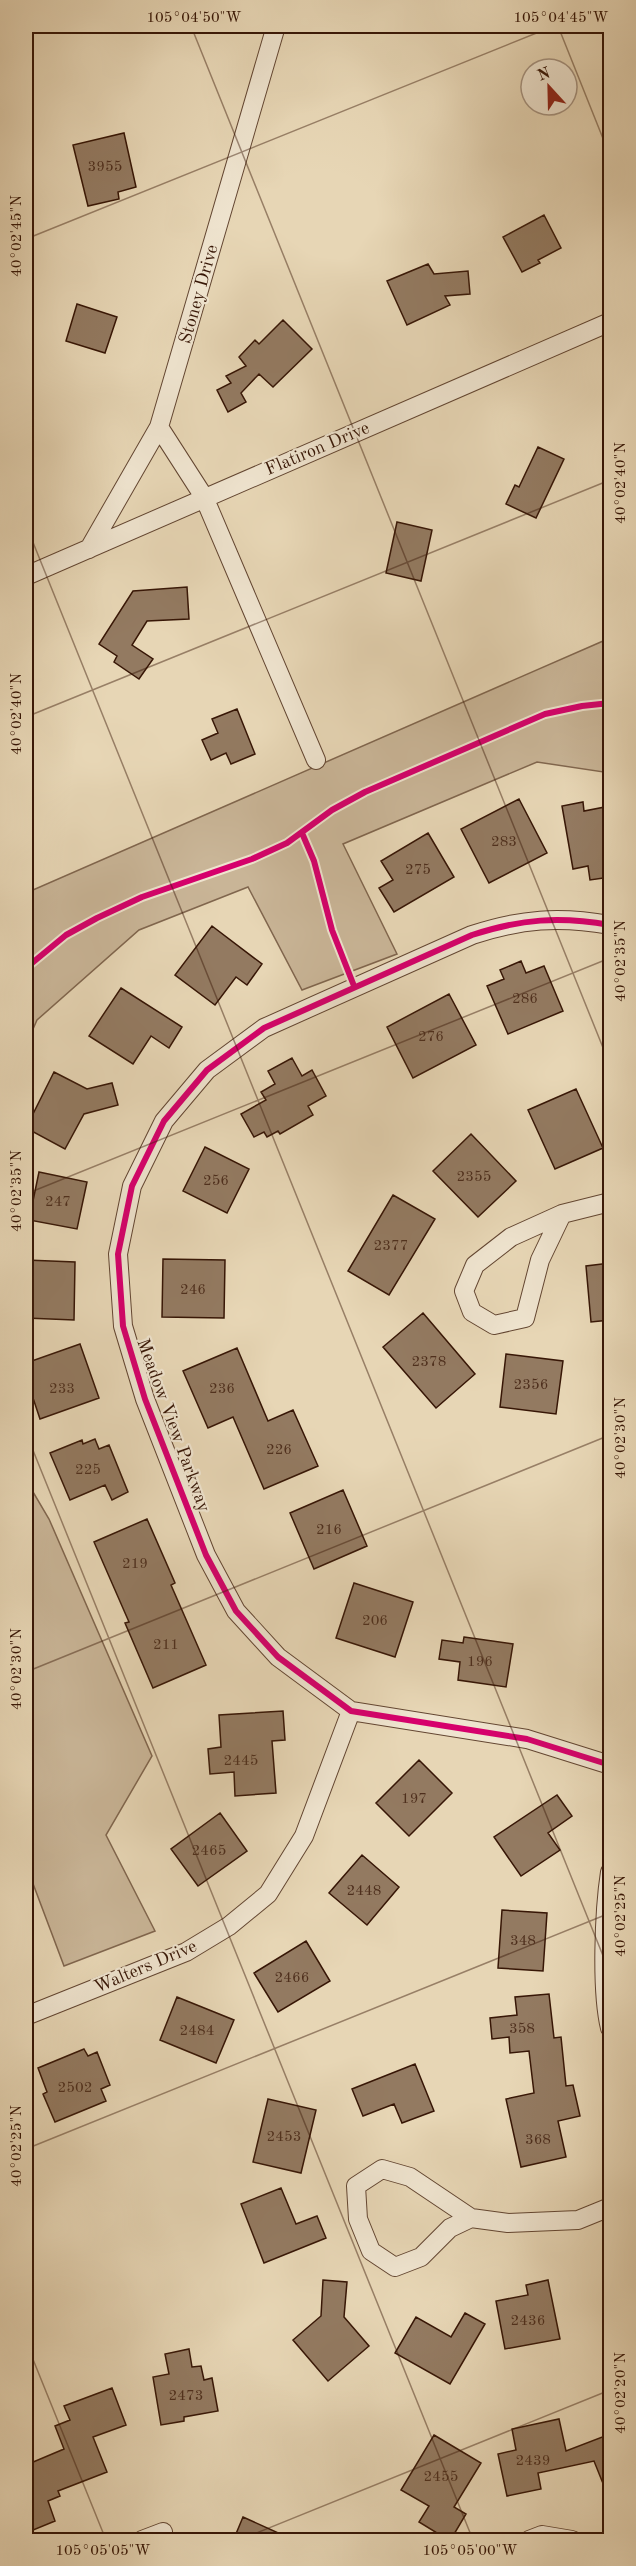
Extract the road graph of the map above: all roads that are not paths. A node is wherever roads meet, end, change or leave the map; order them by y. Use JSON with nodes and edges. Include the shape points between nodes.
{"nodes":[{"id":1,"x":276,"y":26,"type":"edge"},
{"id":2,"x":610,"y":322,"type":"edge"},
{"id":3,"x":159,"y":427,"type":"junction"},
{"id":4,"x":204,"y":497,"type":"junction"},
{"id":5,"x":89,"y":549,"type":"junction"},
{"id":6,"x":26,"y":576,"type":"edge"},
{"id":7,"x":316,"y":760,"type":"dead end"},
{"id":8,"x":610,"y":925,"type":"edge"},
{"id":9,"x":610,"y":1202,"type":"edge"},
{"id":10,"x":562,"y":1214,"type":"junction"},
{"id":11,"x":351,"y":1711,"type":"junction"},
{"id":12,"x":610,"y":1765,"type":"edge"},
{"id":13,"x":610,"y":1872,"type":"edge"},
{"id":14,"x":26,"y":2016,"type":"edge"},
{"id":15,"x":610,"y":2028,"type":"edge"},
{"id":16,"x":610,"y":2207,"type":"edge"},
{"id":17,"x":471,"y":2218,"type":"junction"},
{"id":18,"x":163,"y":2532,"type":"dead end"},
{"id":19,"x":142,"y":2541,"type":"edge"},
{"id":20,"x":529,"y":2541,"type":"edge"},
{"id":21,"x":572,"y":2541,"type":"edge"}],
"edges":[{"from":1,"to":3,"type":"street","name":"Stoney Drive"},
{"from":2,"to":4,"type":"street","name":"Flatiron Drive"},
{"from":3,"to":4,"type":"street"},
{"from":3,"to":5,"type":"street","name":"Stoney Drive"},
{"from":4,"to":5,"type":"street","name":"Flatiron Drive"},
{"from":4,"to":7,"type":"street"},
{"from":5,"to":6,"type":"street","name":"Flatiron Drive"},
{"from":8,"to":11,"type":"street","name":"Meadow View Parkway","via":[[543,919],[505,924],[264,1028],[207,1070],[164,1121],[132,1186],[118,1254],[123,1326],[145,1399],[206,1555],[236,1611],[278,1657]]},
{"from":9,"to":10,"type":"street"},
{"from":10,"to":10,"type":"street","via":[[511,1237],[475,1265],[464,1291],[472,1312],[494,1325],[525,1318],[540,1260]]},
{"from":11,"to":12,"type":"street","name":"Meadow View Parkway","via":[[527,1739]]},
{"from":11,"to":14,"type":"street","name":"Walters Drive","via":[[304,1836],[268,1894],[229,1926],[186,1952]]},
{"from":13,"to":15,"type":"street","via":[[605,1958]]},
{"from":16,"to":17,"type":"street","via":[[578,2220],[508,2223]]},
{"from":17,"to":17,"type":"street","via":[[410,2177],[382,2169],[356,2186],[358,2219],[371,2251],[395,2267],[421,2257],[450,2228]]},
{"from":18,"to":19,"type":"street"},
{"from":20,"to":21,"type":"street","via":[[542,2535]]}]}
